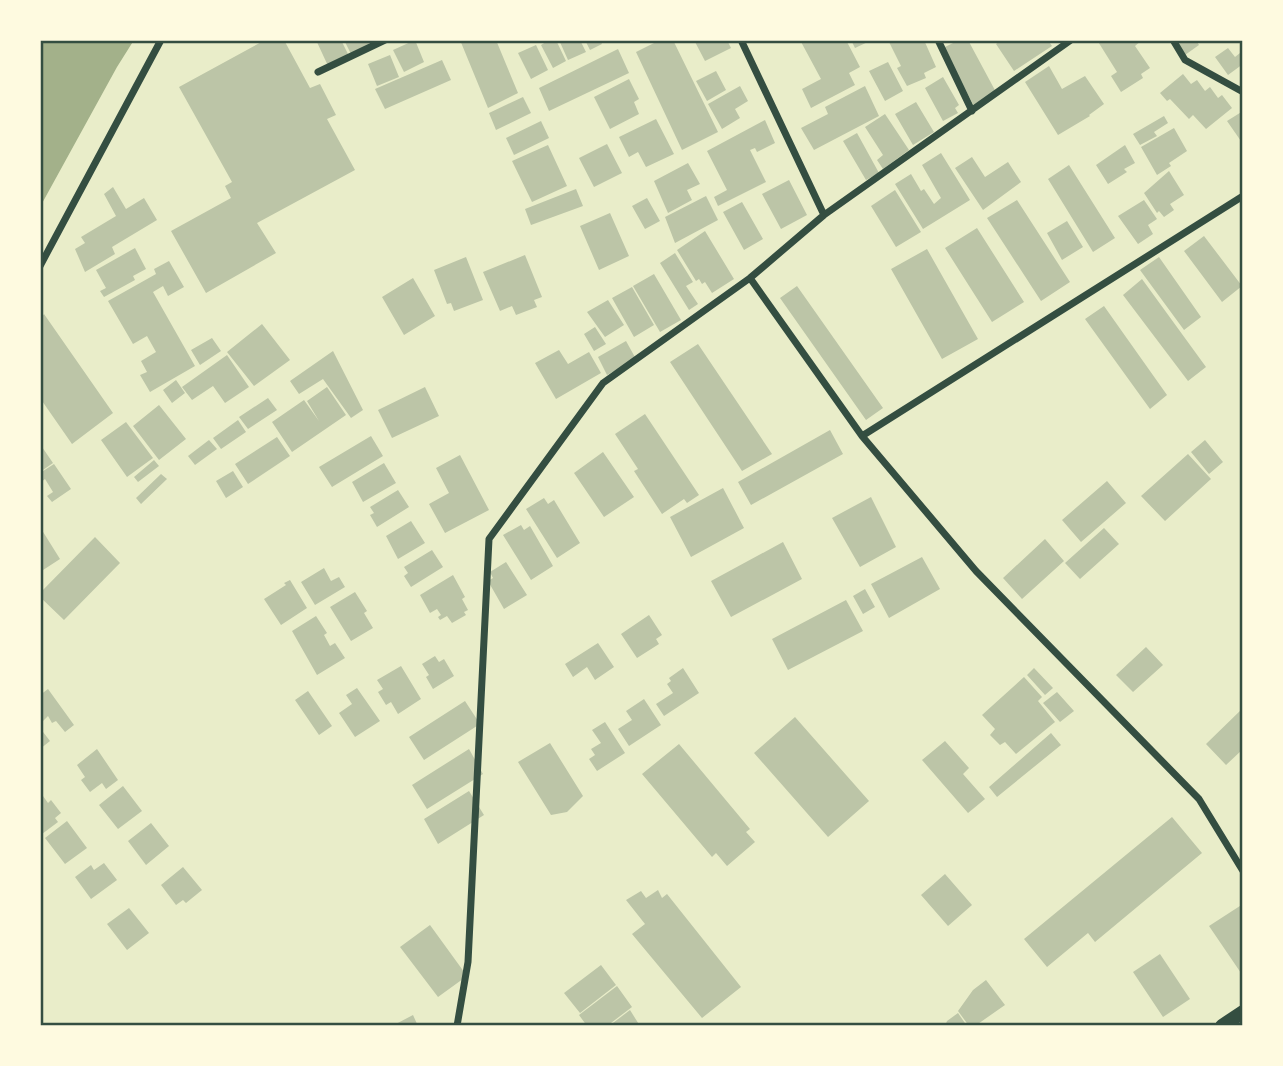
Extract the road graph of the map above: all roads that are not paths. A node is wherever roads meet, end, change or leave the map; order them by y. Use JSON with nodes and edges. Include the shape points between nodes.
{"nodes":[{"id":1,"x":161,"y":40,"type":"edge"},
{"id":2,"x":386,"y":40,"type":"edge"},
{"id":3,"x":741,"y":40,"type":"edge"},
{"id":4,"x":938,"y":40,"type":"edge"},
{"id":5,"x":1071,"y":40,"type":"edge"},
{"id":6,"x":1173,"y":40,"type":"edge"},
{"id":7,"x":318,"y":72,"type":"dead end"},
{"id":8,"x":1243,"y":92,"type":"edge"},
{"id":9,"x":972,"y":111,"type":"junction"},
{"id":10,"x":1243,"y":196,"type":"edge"},
{"id":11,"x":824,"y":215,"type":"junction"},
{"id":12,"x":40,"y":266,"type":"edge"},
{"id":13,"x":750,"y":278,"type":"junction"},
{"id":14,"x":862,"y":436,"type":"junction"},
{"id":15,"x":1243,"y":871,"type":"edge"},
{"id":16,"x":1243,"y":1012,"type":"edge"},
{"id":17,"x":457,"y":1026,"type":"edge"},
{"id":18,"x":1222,"y":1026,"type":"edge"}],
"edges":[{"from":1,"to":12,"type":"street"},
{"from":2,"to":7,"type":"street"},
{"from":3,"to":11,"type":"street"},
{"from":4,"to":9,"type":"street"},
{"from":5,"to":9,"type":"street"},
{"from":6,"to":8,"type":"street","via":[[1185,60]]},
{"from":9,"to":11,"type":"street"},
{"from":10,"to":14,"type":"street"},
{"from":11,"to":13,"type":"street"},
{"from":13,"to":14,"type":"street"},
{"from":13,"to":17,"type":"street","via":[[603,383],[489,539],[468,962]]},
{"from":14,"to":15,"type":"street","via":[[976,571],[1199,799]]},
{"from":16,"to":18,"type":"main road"}]}
